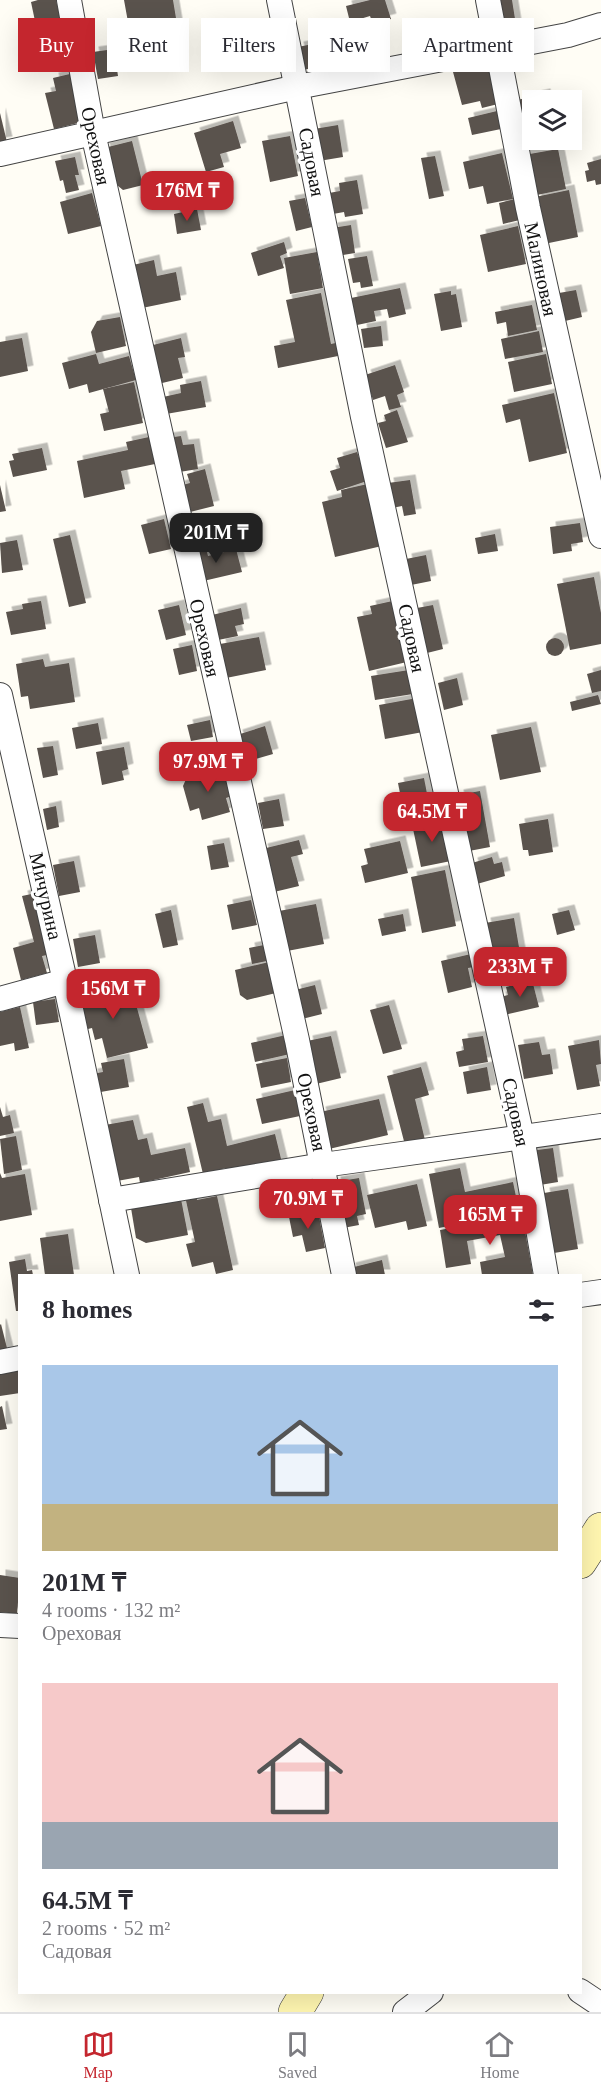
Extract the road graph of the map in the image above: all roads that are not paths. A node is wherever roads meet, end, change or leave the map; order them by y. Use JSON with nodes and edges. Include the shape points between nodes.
{"nodes":[{"id":1,"x":69,"y":0,"type":"edge"},
{"id":2,"x":279,"y":0,"type":"edge"},
{"id":3,"x":488,"y":0,"type":"edge"},
{"id":4,"x":491,"y":18,"type":"edge"},
{"id":5,"x":601,"y":25,"type":"edge"},
{"id":6,"x":534,"y":41,"type":"edge"},
{"id":7,"x":402,"y":67,"type":"edge"},
{"id":8,"x":502,"y":72,"type":"edge"},
{"id":9,"x":297,"y":87,"type":"junction"},
{"id":10,"x":93,"y":133,"type":"junction"},
{"id":11,"x":0,"y":154,"type":"edge"},
{"id":12,"x":601,"y":536,"type":"edge"},
{"id":13,"x":0,"y":694,"type":"edge"},
{"id":14,"x":66,"y":981,"type":"junction"},
{"id":15,"x":0,"y":999,"type":"edge"},
{"id":16,"x":601,"y":1126,"type":"edge"},
{"id":17,"x":522,"y":1137,"type":"junction"},
{"id":18,"x":323,"y":1165,"type":"junction"},
{"id":19,"x":111,"y":1200,"type":"junction"},
{"id":20,"x":127,"y":1274,"type":"edge"},
{"id":21,"x":344,"y":1274,"type":"edge"},
{"id":22,"x":546,"y":1274,"type":"edge"},
{"id":23,"x":601,"y":1292,"type":"edge"},
{"id":24,"x":582,"y":1295,"type":"edge"},
{"id":25,"x":18,"y":1358,"type":"edge"},
{"id":26,"x":0,"y":1362,"type":"edge"},
{"id":27,"x":601,"y":1530,"type":"edge"},
{"id":28,"x":582,"y":1559,"type":"edge"},
{"id":29,"x":0,"y":1625,"type":"edge"},
{"id":30,"x":18,"y":1626,"type":"edge"},
{"id":31,"x":582,"y":1992,"type":"edge"},
{"id":32,"x":306,"y":1994,"type":"edge"},
{"id":33,"x":428,"y":1994,"type":"edge"},
{"id":34,"x":601,"y":2005,"type":"edge"},
{"id":35,"x":295,"y":2012,"type":"edge"},
{"id":36,"x":405,"y":2012,"type":"edge"}],
"edges":[{"from":1,"to":10,"type":"street","name":"Ореховая"},
{"from":2,"to":9,"type":"street","name":"Садовая"},
{"from":3,"to":4,"type":"street","name":"Малиновая"},
{"from":5,"to":6,"type":"street"},
{"from":7,"to":9,"type":"street"},
{"from":8,"to":12,"type":"street","name":"Малиновая"},
{"from":9,"to":10,"type":"street"},
{"from":9,"to":17,"type":"street","name":"Садовая","via":[[363,417]]},
{"from":10,"to":11,"type":"street"},
{"from":10,"to":18,"type":"street","name":"Ореховая"},
{"from":13,"to":14,"type":"street","name":"Мичурина"},
{"from":14,"to":15,"type":"street"},
{"from":14,"to":19,"type":"street","name":"Мичурина"},
{"from":16,"to":17,"type":"street"},
{"from":17,"to":18,"type":"street"},
{"from":17,"to":22,"type":"street","name":"Садовая"},
{"from":18,"to":19,"type":"street"},
{"from":18,"to":21,"type":"street","name":"Ореховая"},
{"from":19,"to":20,"type":"street","name":"Мичурина"},
{"from":23,"to":24,"type":"street"},
{"from":25,"to":26,"type":"street"},
{"from":27,"to":28,"type":"street"},
{"from":29,"to":30,"type":"street"},
{"from":31,"to":34,"type":"street"},
{"from":32,"to":35,"type":"street"},
{"from":33,"to":36,"type":"street"}]}
